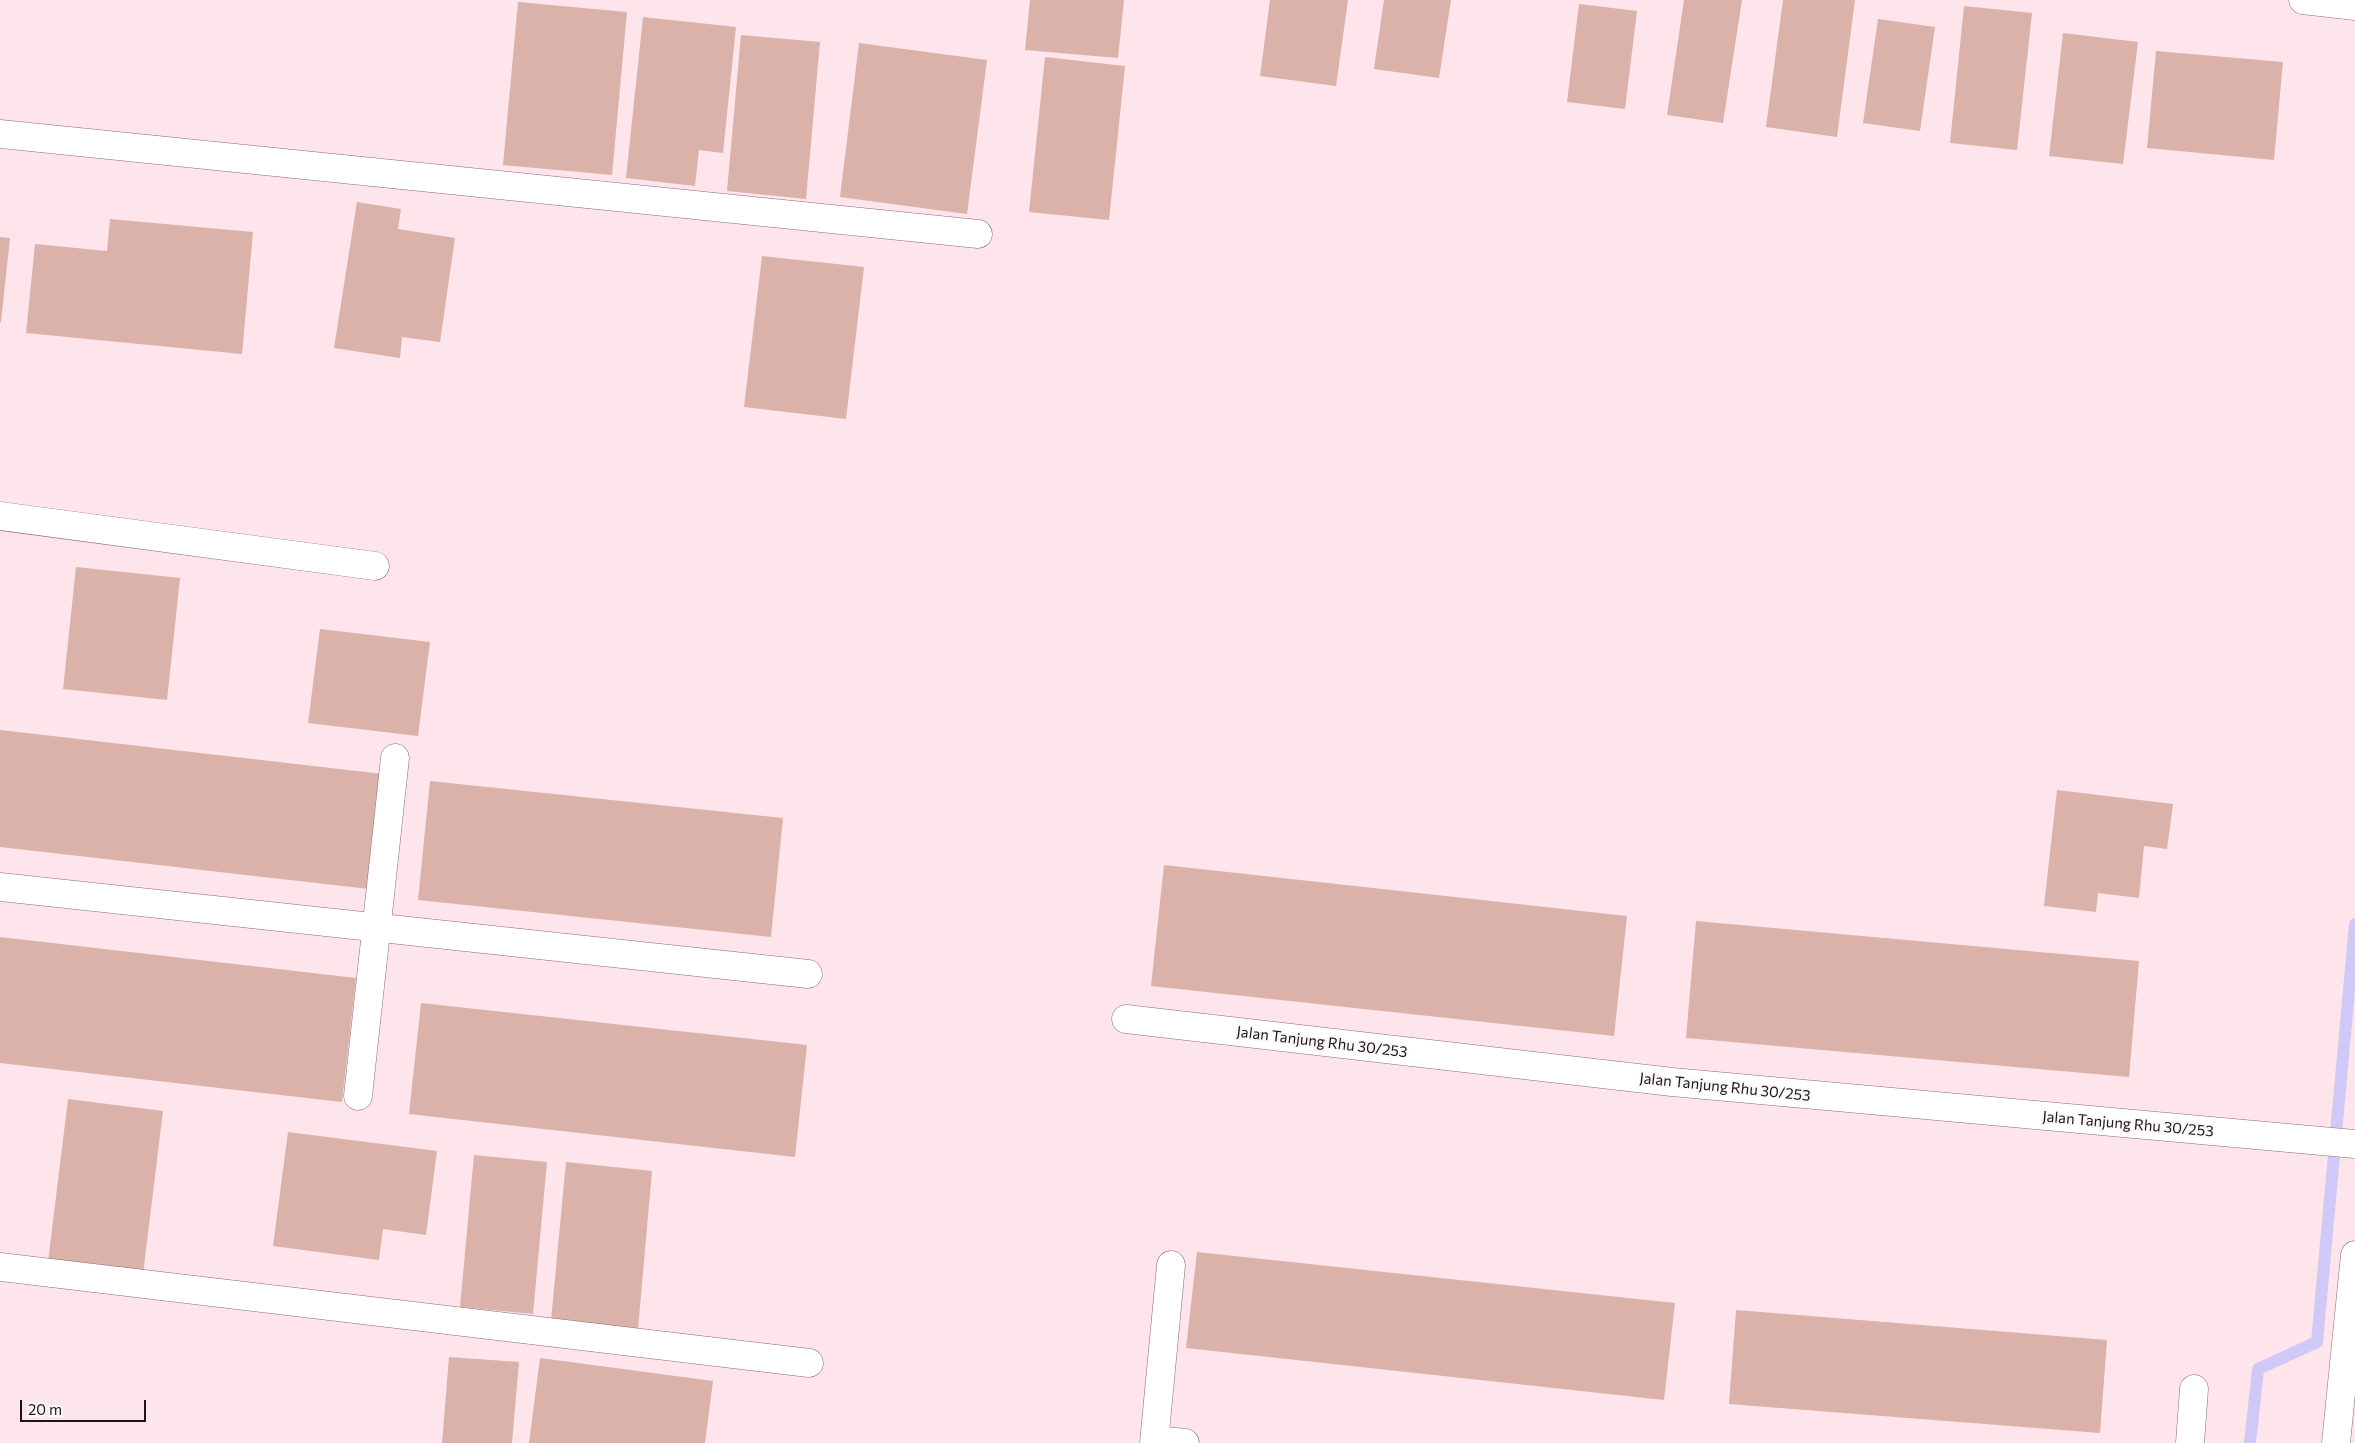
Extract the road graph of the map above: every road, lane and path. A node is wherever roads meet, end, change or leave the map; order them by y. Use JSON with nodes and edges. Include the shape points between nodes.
{"nodes":[{"id":1,"x":2303,"y":0,"type":"edge"},
{"id":2,"x":2355,"y":6,"type":"edge"},
{"id":3,"x":0,"y":134,"type":"edge"},
{"id":4,"x":978,"y":234,"type":"dead end"},
{"id":5,"x":0,"y":516,"type":"edge"},
{"id":6,"x":375,"y":566,"type":"dead end"},
{"id":7,"x":396,"y":758,"type":"dead end"},
{"id":8,"x":0,"y":887,"type":"edge"},
{"id":9,"x":376,"y":928,"type":"junction"},
{"id":10,"x":808,"y":974,"type":"dead end"},
{"id":11,"x":1126,"y":1019,"type":"dead end"},
{"id":12,"x":358,"y":1096,"type":"dead end"},
{"id":13,"x":2342,"y":1143,"type":"edge"},
{"id":14,"x":2355,"y":1255,"type":"edge"},
{"id":15,"x":1171,"y":1265,"type":"dead end"},
{"id":16,"x":0,"y":1267,"type":"edge"},
{"id":17,"x":809,"y":1363,"type":"dead end"},
{"id":18,"x":2194,"y":1389,"type":"dead end"},
{"id":19,"x":1154,"y":1441,"type":"edge"},
{"id":20,"x":1185,"y":1443,"type":"edge"},
{"id":21,"x":2190,"y":1443,"type":"edge"},
{"id":22,"x":2336,"y":1443,"type":"edge"}],
"edges":[{"from":1,"to":2,"type":"street"},
{"from":3,"to":4,"type":"street"},
{"from":5,"to":6,"type":"street"},
{"from":7,"to":9,"type":"street"},
{"from":8,"to":9,"type":"street"},
{"from":9,"to":10,"type":"street"},
{"from":9,"to":12,"type":"street"},
{"from":11,"to":13,"type":"street","name":"Jalan Tanjung Rhu 30/253","via":[[1672,1082]]},
{"from":14,"to":22,"type":"street"},
{"from":15,"to":19,"type":"street"},
{"from":16,"to":17,"type":"street"},
{"from":18,"to":21,"type":"street"},
{"from":19,"to":20,"type":"street"}]}
